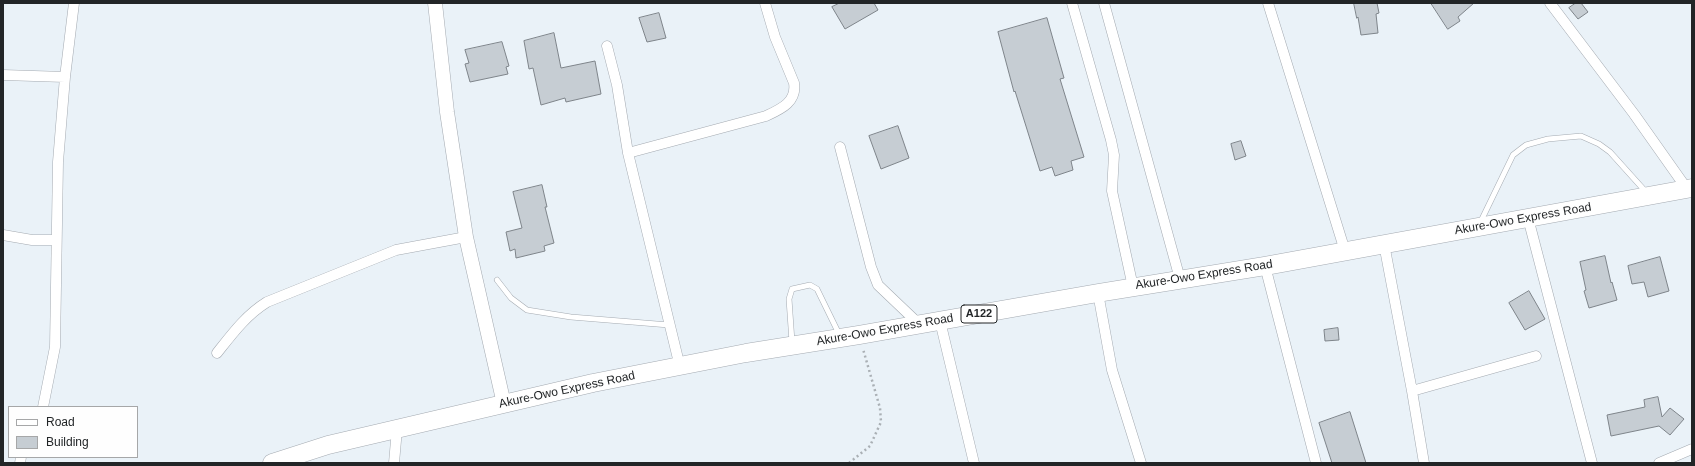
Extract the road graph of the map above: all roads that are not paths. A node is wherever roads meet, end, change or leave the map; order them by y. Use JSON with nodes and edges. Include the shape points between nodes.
{"nodes":[{"id":1,"x":74,"y":3,"type":"edge"},
{"id":2,"x":435,"y":3,"type":"edge"},
{"id":3,"x":765,"y":3,"type":"edge"},
{"id":4,"x":1072,"y":3,"type":"edge"},
{"id":5,"x":1104,"y":3,"type":"edge"},
{"id":6,"x":1268,"y":3,"type":"edge"},
{"id":7,"x":1550,"y":3,"type":"edge"},
{"id":8,"x":607,"y":46,"type":"dead end"},
{"id":9,"x":3,"y":75,"type":"edge"},
{"id":10,"x":65,"y":77,"type":"junction"},
{"id":11,"x":840,"y":147,"type":"dead end"},
{"id":12,"x":628,"y":153,"type":"junction"},
{"id":13,"x":1689,"y":189,"type":"edge"},
{"id":14,"x":1649,"y":196,"type":"junction"},
{"id":15,"x":1528,"y":218,"type":"junction"},
{"id":16,"x":1478,"y":227,"type":"junction"},
{"id":17,"x":3,"y":235,"type":"edge"},
{"id":18,"x":466,"y":237,"type":"junction"},
{"id":19,"x":56,"y":240,"type":"junction"},
{"id":20,"x":1384,"y":244,"type":"junction"},
{"id":21,"x":1345,"y":251,"type":"junction"},
{"id":22,"x":1265,"y":266,"type":"junction"},
{"id":23,"x":1180,"y":279,"type":"junction"},
{"id":24,"x":497,"y":280,"type":"dead end"},
{"id":25,"x":1133,"y":287,"type":"junction"},
{"id":26,"x":1098,"y":293,"type":"junction"},
{"id":27,"x":940,"y":321,"type":"junction"},
{"id":28,"x":669,"y":325,"type":"junction"},
{"id":29,"x":920,"y":325,"type":"junction"},
{"id":30,"x":841,"y":338,"type":"junction"},
{"id":31,"x":792,"y":346,"type":"junction"},
{"id":32,"x":217,"y":353,"type":"dead end"},
{"id":33,"x":1536,"y":356,"type":"dead end"},
{"id":34,"x":680,"y":367,"type":"junction"},
{"id":35,"x":1412,"y":391,"type":"junction"},
{"id":36,"x":504,"y":404,"type":"junction"},
{"id":37,"x":43,"y":406,"type":"edge"},
{"id":38,"x":397,"y":429,"type":"junction"},
{"id":39,"x":1692,"y":449,"type":"edge"},
{"id":40,"x":272,"y":463,"type":"edge"},
{"id":41,"x":394,"y":463,"type":"edge"},
{"id":42,"x":974,"y":463,"type":"edge"},
{"id":43,"x":1141,"y":463,"type":"edge"},
{"id":44,"x":1316,"y":463,"type":"edge"},
{"id":45,"x":1424,"y":463,"type":"edge"},
{"id":46,"x":1592,"y":463,"type":"edge"},
{"id":47,"x":1660,"y":463,"type":"edge"}],
"edges":[{"from":1,"to":10,"type":"street"},
{"from":2,"to":18,"type":"street","via":[[447,112]]},
{"from":3,"to":12,"type":"street","via":[[775,37],[794,83],[795,90],[790,102],[782,109],[766,116]]},
{"from":4,"to":25,"type":"street","via":[[1114,155],[1112,191]]},
{"from":5,"to":23,"type":"street"},
{"from":6,"to":21,"type":"street"},
{"from":7,"to":13,"type":"street"},
{"from":8,"to":12,"type":"street","via":[[617,85]]},
{"from":9,"to":10,"type":"street"},
{"from":10,"to":19,"type":"street","via":[[58,162]]},
{"from":11,"to":29,"type":"street","via":[[878,285]]},
{"from":12,"to":28,"type":"street"},
{"from":13,"to":14,"type":"highway","name":"Akure-Owo Express Road","number":"A122"},
{"from":14,"to":15,"type":"highway","name":"Akure-Owo Express Road","number":"A122"},
{"from":14,"to":16,"type":"lane","via":[[1610,152],[1599,144],[1581,136],[1548,139],[1526,146],[1514,155]]},
{"from":15,"to":16,"type":"highway","name":"Akure-Owo Express Road","number":"A122"},
{"from":15,"to":46,"type":"street"},
{"from":16,"to":20,"type":"highway","name":"Akure-Owo Express Road","number":"A122"},
{"from":17,"to":19,"type":"street","via":[[32,240]]},
{"from":18,"to":32,"type":"street","via":[[396,250],[267,302],[236,328]]},
{"from":18,"to":36,"type":"street"},
{"from":19,"to":37,"type":"street","via":[[55,347]]},
{"from":20,"to":21,"type":"highway","name":"Akure-Owo Express Road","number":"A122"},
{"from":20,"to":35,"type":"street"},
{"from":21,"to":22,"type":"highway","name":"Akure-Owo Express Road","number":"A122"},
{"from":22,"to":23,"type":"highway","name":"Akure-Owo Express Road","number":"A122"},
{"from":22,"to":44,"type":"street"},
{"from":23,"to":25,"type":"highway","name":"Akure-Owo Express Road","number":"A122"},
{"from":24,"to":28,"type":"lane","via":[[512,298],[527,310],[571,317]]},
{"from":25,"to":26,"type":"highway","name":"Akure-Owo Express Road","number":"A122"},
{"from":26,"to":27,"type":"highway","name":"Akure-Owo Express Road","number":"A122"},
{"from":26,"to":43,"type":"street","via":[[1112,370]]},
{"from":27,"to":29,"type":"highway","name":"Akure-Owo Express Road","number":"A122"},
{"from":27,"to":42,"type":"street"},
{"from":28,"to":34,"type":"street"},
{"from":29,"to":30,"type":"highway","name":"Akure-Owo Express Road","number":"A122"},
{"from":30,"to":31,"type":"highway","name":"Akure-Owo Express Road","number":"A122"},
{"from":30,"to":31,"type":"lane","via":[[817,289],[810,285],[792,289],[789,299]]},
{"from":31,"to":34,"type":"highway","name":"Akure-Owo Express Road","number":"A122"},
{"from":33,"to":35,"type":"street"},
{"from":34,"to":36,"type":"highway","name":"Akure-Owo Express Road","number":"A122","via":[[593,383]]},
{"from":35,"to":45,"type":"street"},
{"from":36,"to":38,"type":"highway","name":"Akure-Owo Express Road","number":"A122"},
{"from":38,"to":40,"type":"highway","name":"Akure-Owo Express Road","number":"A122","via":[[328,445]]},
{"from":38,"to":41,"type":"street"},
{"from":39,"to":47,"type":"street"}]}
